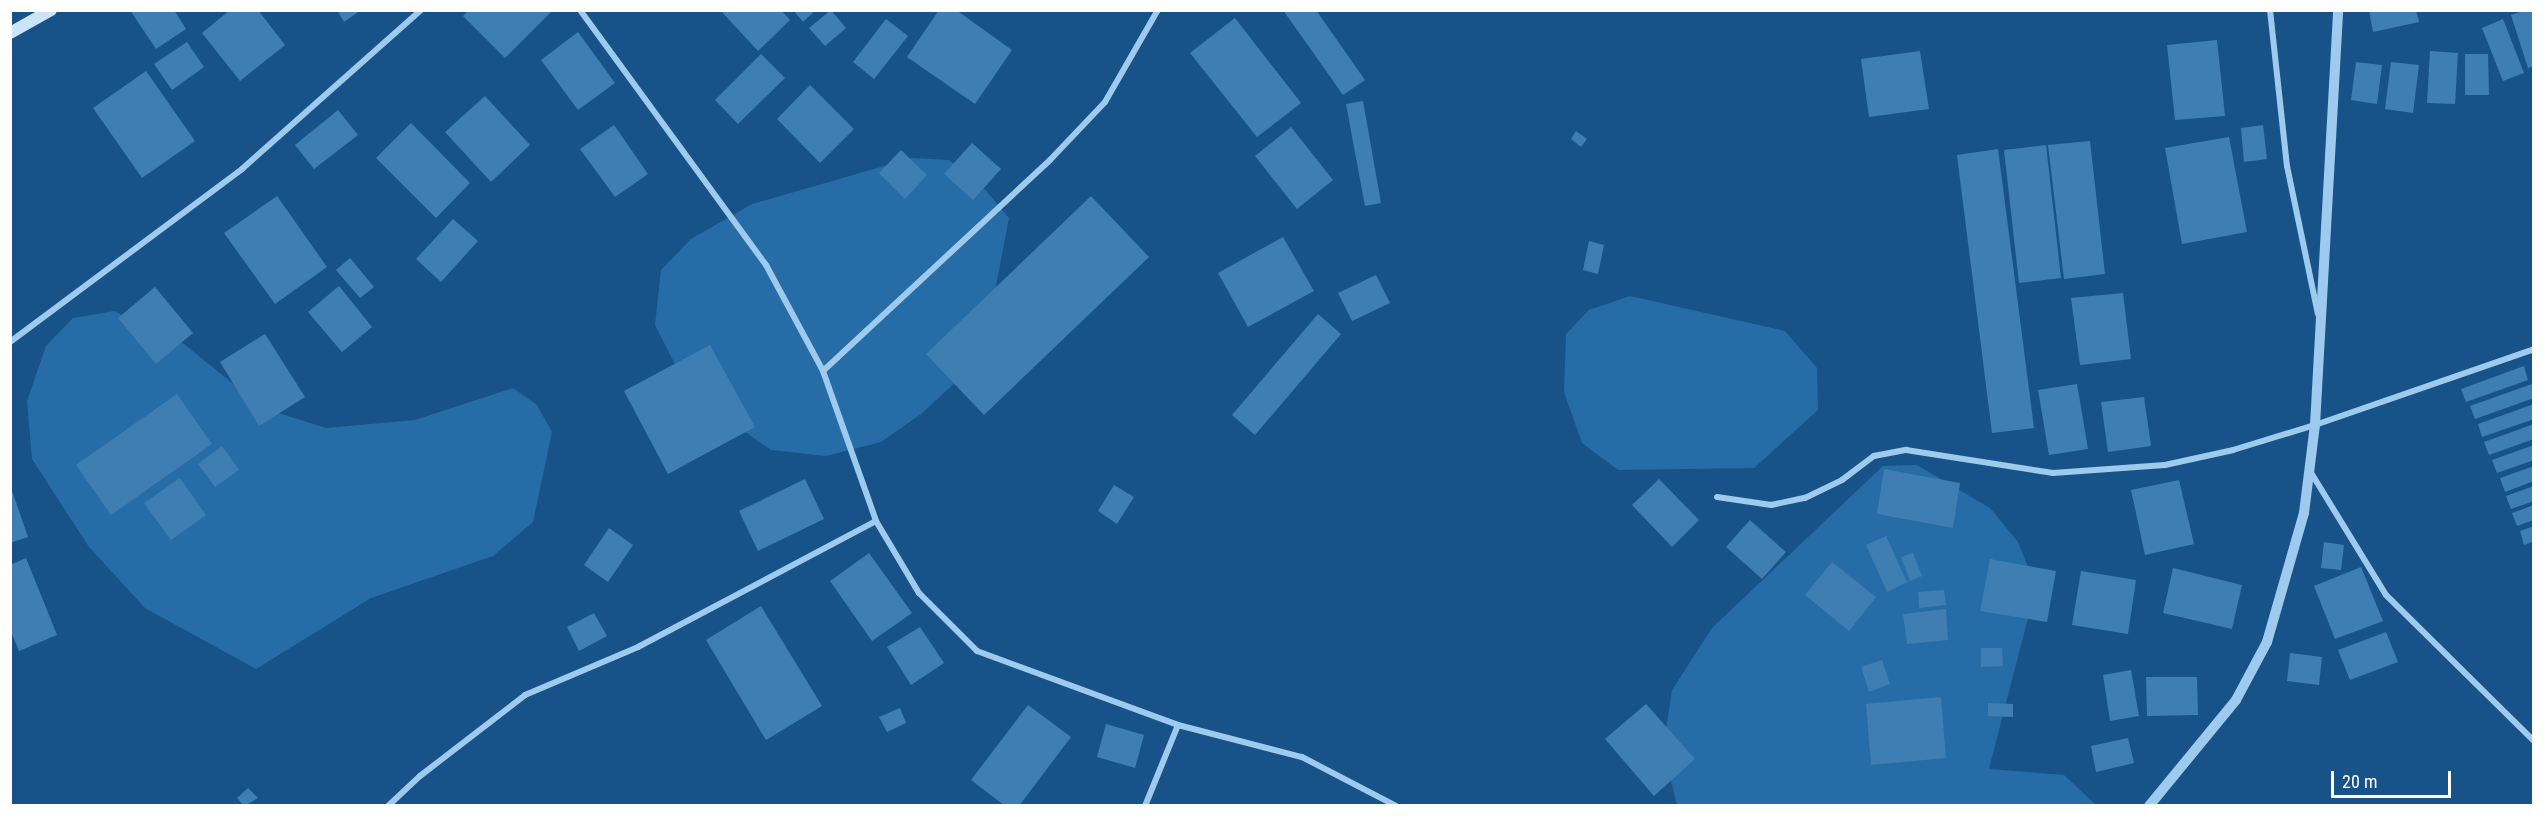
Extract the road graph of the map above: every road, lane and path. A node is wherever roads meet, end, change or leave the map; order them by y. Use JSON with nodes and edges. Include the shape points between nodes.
{"nodes":[{"id":1,"x":51,"y":10,"type":"edge"},
{"id":2,"x":421,"y":10,"type":"edge"},
{"id":3,"x":580,"y":10,"type":"edge"},
{"id":4,"x":1158,"y":10,"type":"edge"},
{"id":5,"x":2270,"y":10,"type":"edge"},
{"id":6,"x":2338,"y":10,"type":"edge"},
{"id":7,"x":10,"y":33,"type":"edge"},
{"id":8,"x":2321,"y":329,"type":"junction"},
{"id":9,"x":10,"y":342,"type":"edge"},
{"id":10,"x":2534,"y":349,"type":"edge"},
{"id":11,"x":823,"y":371,"type":"junction"},
{"id":12,"x":2315,"y":425,"type":"junction"},
{"id":13,"x":2309,"y":470,"type":"junction"},
{"id":14,"x":1717,"y":497,"type":"dead end"},
{"id":15,"x":876,"y":521,"type":"junction"},
{"id":16,"x":1178,"y":725,"type":"junction"},
{"id":17,"x":2534,"y":741,"type":"edge"},
{"id":18,"x":388,"y":806,"type":"edge"},
{"id":19,"x":1144,"y":806,"type":"edge"},
{"id":20,"x":1396,"y":806,"type":"edge"},
{"id":21,"x":2149,"y":806,"type":"edge"}],
"edges":[{"from":1,"to":7,"type":"main road"},
{"from":2,"to":9,"type":"street","via":[[242,169]]},
{"from":3,"to":11,"type":"street","via":[[766,265]]},
{"from":4,"to":11,"type":"street","via":[[1105,102],[1050,160]]},
{"from":5,"to":8,"type":"street","via":[[2287,166]]},
{"from":6,"to":8,"type":"street"},
{"from":8,"to":12,"type":"street"},
{"from":10,"to":12,"type":"street"},
{"from":11,"to":15,"type":"street"},
{"from":12,"to":13,"type":"street"},
{"from":12,"to":14,"type":"street","via":[[2233,450],[2165,465],[2053,473],[1906,450],[1875,456],[1842,480],[1804,498],[1771,505]]},
{"from":13,"to":17,"type":"street","via":[[2386,595]]},
{"from":13,"to":21,"type":"street","via":[[2302,523],[2267,642],[2236,700]]},
{"from":15,"to":16,"type":"street","via":[[919,593],[977,651]]},
{"from":15,"to":18,"type":"street","via":[[638,647],[525,695],[420,776]]},
{"from":16,"to":19,"type":"street"},
{"from":16,"to":20,"type":"street","via":[[1302,757]]}]}
